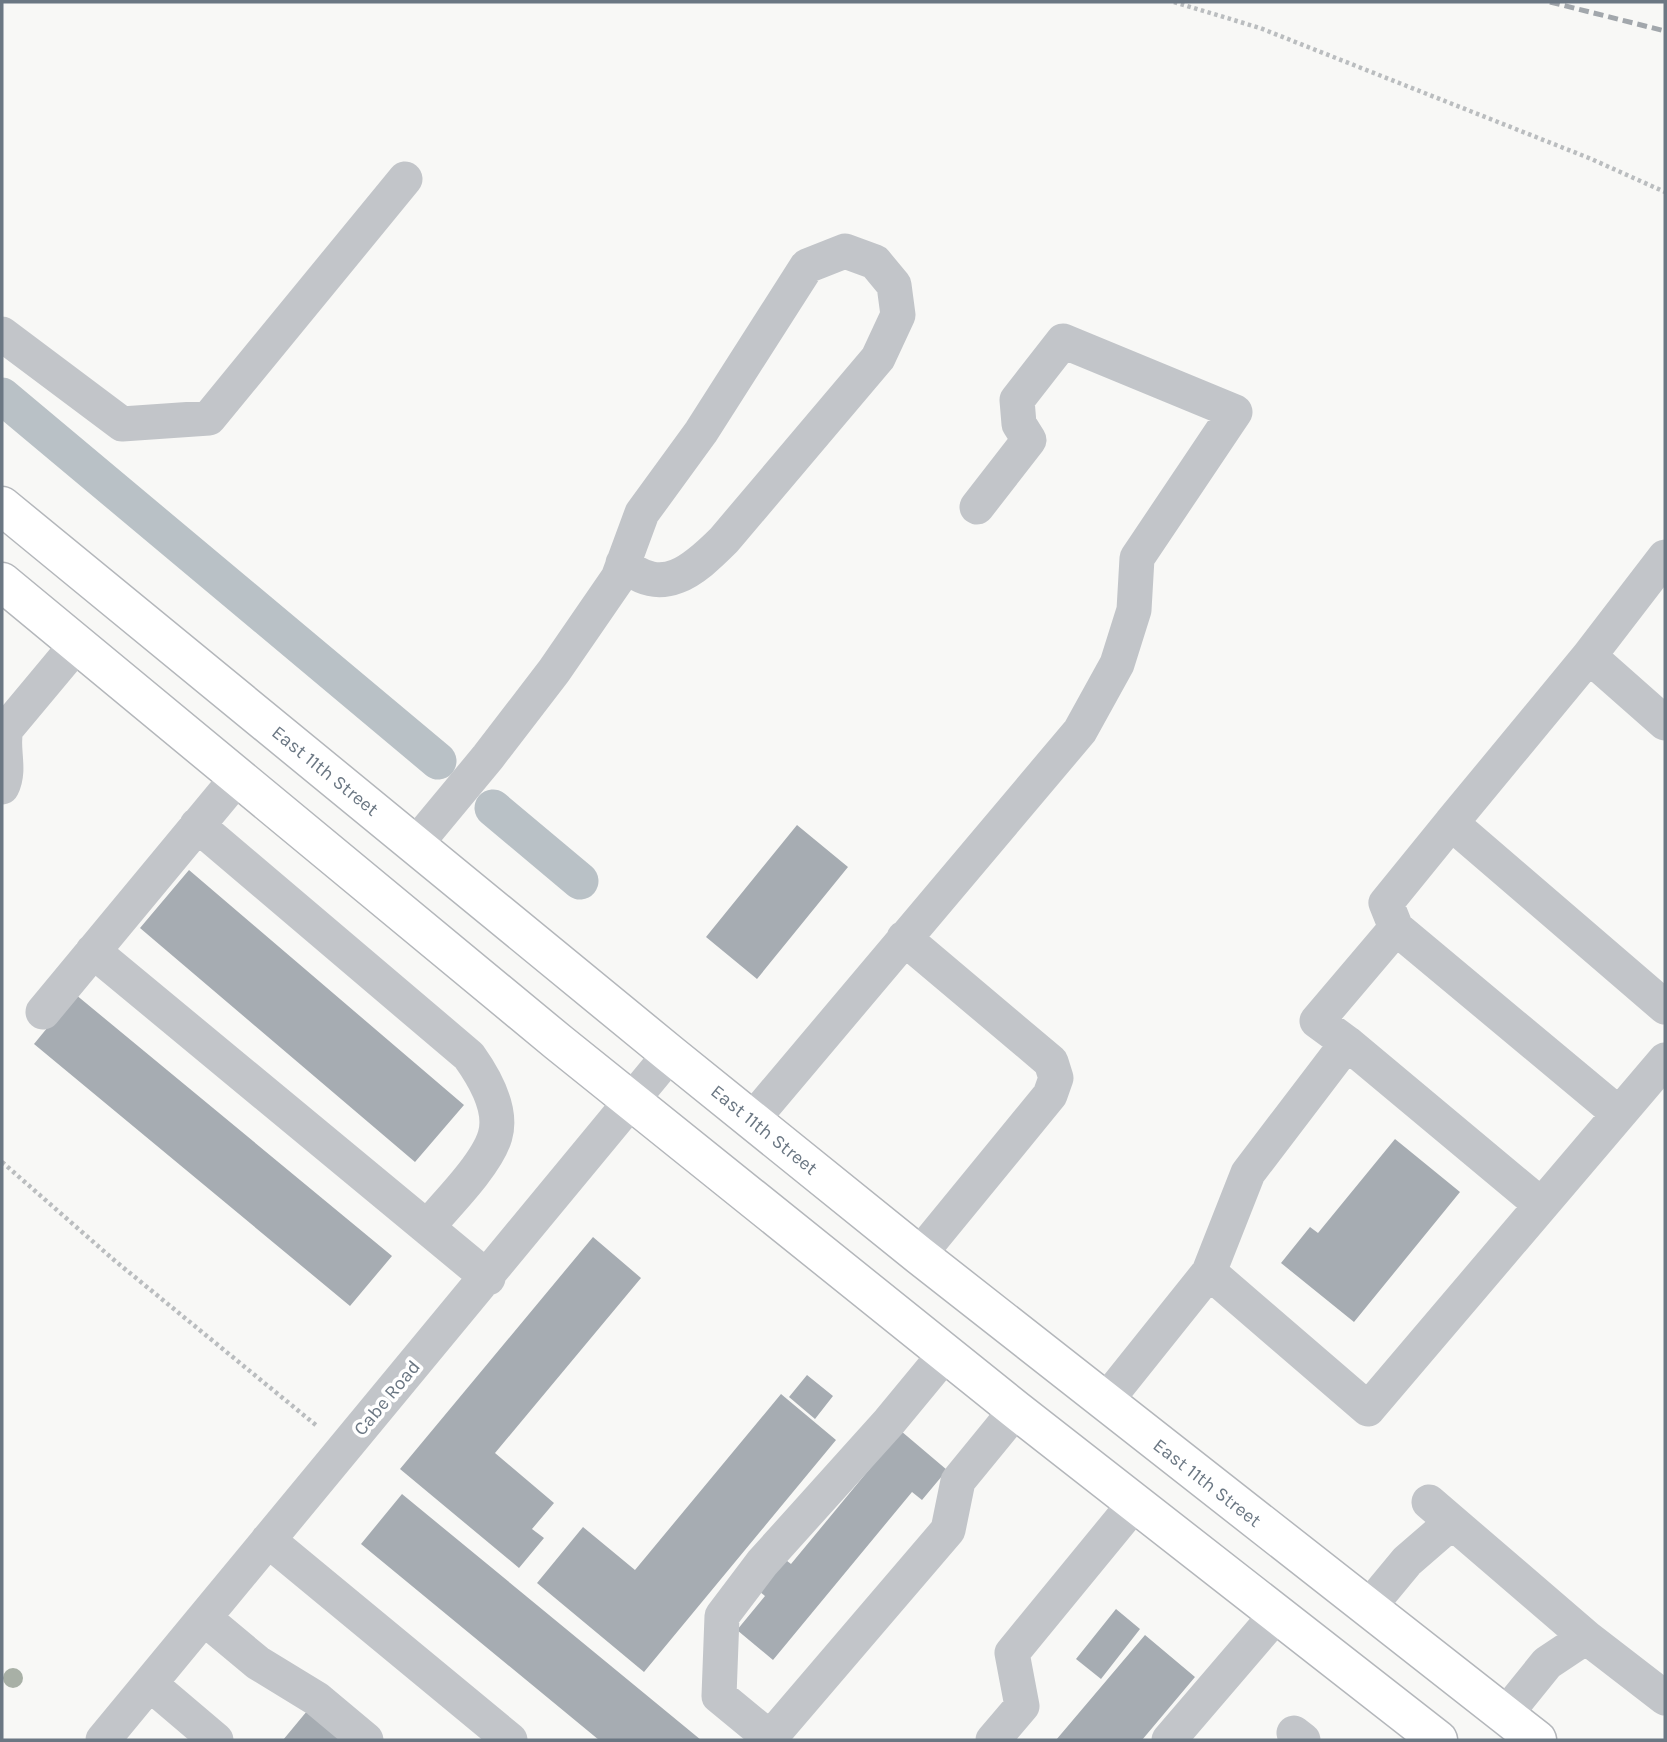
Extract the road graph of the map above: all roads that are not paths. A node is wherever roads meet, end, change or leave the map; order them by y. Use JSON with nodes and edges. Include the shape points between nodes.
{"nodes":[{"id":1,"x":405,"y":179,"type":"dead end"},
{"id":2,"x":2,"y":334,"type":"edge"},
{"id":3,"x":2,"y":506,"type":"edge"},
{"id":4,"x":977,"y":507,"type":"dead end"},
{"id":5,"x":1665,"y":557,"type":"edge"},
{"id":6,"x":623,"y":563,"type":"junction"},
{"id":7,"x":2,"y":582,"type":"edge"},
{"id":8,"x":77,"y":644,"type":"junction"},
{"id":9,"x":1589,"y":656,"type":"junction"},
{"id":10,"x":1665,"y":723,"type":"edge"},
{"id":11,"x":237,"y":778,"type":"junction"},
{"id":12,"x":2,"y":787,"type":"edge"},
{"id":13,"x":1451,"y":823,"type":"junction"},
{"id":14,"x":197,"y":825,"type":"junction"},
{"id":15,"x":415,"y":845,"type":"junction"},
{"id":16,"x":1395,"y":928,"type":"junction"},
{"id":17,"x":904,"y":938,"type":"junction"},
{"id":18,"x":93,"y":951,"type":"junction"},
{"id":19,"x":1665,"y":1007,"type":"edge"},
{"id":20,"x":43,"y":1012,"type":"dead end"},
{"id":21,"x":1347,"y":1044,"type":"junction"},
{"id":22,"x":670,"y":1054,"type":"junction"},
{"id":23,"x":1665,"y":1060,"type":"edge"},
{"id":24,"x":632,"y":1101,"type":"junction"},
{"id":25,"x":1619,"y":1114,"type":"junction"},
{"id":26,"x":752,"y":1120,"type":"junction"},
{"id":27,"x":1541,"y":1205,"type":"junction"},
{"id":28,"x":427,"y":1227,"type":"junction"},
{"id":29,"x":919,"y":1255,"type":"junction"},
{"id":30,"x":1209,"y":1272,"type":"junction"},
{"id":31,"x":488,"y":1278,"type":"junction"},
{"id":32,"x":946,"y":1353,"type":"junction"},
{"id":33,"x":1105,"y":1402,"type":"junction"},
{"id":34,"x":1016,"y":1410,"type":"junction"},
{"id":35,"x":1135,"y":1503,"type":"junction"},
{"id":36,"x":268,"y":1540,"type":"junction"},
{"id":37,"x":1368,"y":1608,"type":"junction"},
{"id":38,"x":1277,"y":1614,"type":"junction"},
{"id":39,"x":204,"y":1618,"type":"junction"},
{"id":40,"x":1586,"y":1637,"type":"junction"},
{"id":41,"x":150,"y":1684,"type":"junction"},
{"id":42,"x":1665,"y":1698,"type":"edge"},
{"id":43,"x":1505,"y":1715,"type":"junction"},
{"id":44,"x":103,"y":1740,"type":"edge"},
{"id":45,"x":216,"y":1740,"type":"edge"},
{"id":46,"x":366,"y":1740,"type":"edge"},
{"id":47,"x":510,"y":1740,"type":"edge"},
{"id":48,"x":993,"y":1740,"type":"edge"},
{"id":49,"x":1169,"y":1740,"type":"edge"},
{"id":50,"x":1438,"y":1740,"type":"edge"},
{"id":51,"x":1537,"y":1740,"type":"edge"}],
"edges":[{"from":1,"to":2,"type":"street","via":[[209,418],[122,424]]},
{"from":3,"to":15,"type":"main road","name":"East 11th Street"},
{"from":4,"to":17,"type":"street","via":[[1029,440],[1019,424],[1017,400],[1063,341],[1235,412],[1137,558],[1134,610],[1117,664],[1080,731]]},
{"from":5,"to":9,"type":"street"},
{"from":6,"to":6,"type":"street","via":[[642,513],[701,432],[807,266],[845,251],[875,262],[894,285],[898,315],[878,358],[698,566],[671,579],[649,580]]},
{"from":6,"to":15,"type":"street","via":[[618,578],[554,671]]},
{"from":7,"to":8,"type":"main road"},
{"from":8,"to":11,"type":"main road"},
{"from":8,"to":12,"type":"street","via":[[6,729]]},
{"from":9,"to":10,"type":"street"},
{"from":9,"to":13,"type":"street"},
{"from":11,"to":14,"type":"street"},
{"from":11,"to":24,"type":"main road"},
{"from":13,"to":16,"type":"street","via":[[1386,902]]},
{"from":13,"to":19,"type":"street"},
{"from":14,"to":18,"type":"street"},
{"from":14,"to":28,"type":"street","via":[[469,1056],[486,1080],[496,1134],[487,1154]]},
{"from":15,"to":22,"type":"main road","name":"East 11th Street"},
{"from":16,"to":21,"type":"street","via":[[1317,1021]]},
{"from":16,"to":25,"type":"street"},
{"from":17,"to":26,"type":"street"},
{"from":17,"to":29,"type":"street","via":[[1051,1062],[1056,1078],[1050,1095]]},
{"from":18,"to":20,"type":"street"},
{"from":18,"to":28,"type":"street"},
{"from":21,"to":27,"type":"street"},
{"from":21,"to":30,"type":"street","via":[[1248,1173]]},
{"from":22,"to":24,"type":"street","name":"Cabe Road"},
{"from":22,"to":26,"type":"main road","name":"East 11th Street"},
{"from":23,"to":25,"type":"street"},
{"from":24,"to":31,"type":"street","name":"Cabe Road"},
{"from":24,"to":32,"type":"main road"},
{"from":25,"to":27,"type":"street"},
{"from":26,"to":29,"type":"main road","name":"East 11th Street"},
{"from":27,"to":30,"type":"street","via":[[1368,1409]]},
{"from":28,"to":31,"type":"street"},
{"from":29,"to":33,"type":"main road","name":"East 11th Street"},
{"from":30,"to":33,"type":"street"},
{"from":31,"to":36,"type":"street","name":"Cabe Road"},
{"from":32,"to":34,"type":"main road"},
{"from":32,"to":34,"type":"street","via":[[762,1563],[722,1616],[719,1696],[770,1738],[948,1530],[958,1480]]},
{"from":33,"to":37,"type":"main road","name":"East 11th Street"},
{"from":34,"to":35,"type":"main road"},
{"from":35,"to":38,"type":"main road"},
{"from":35,"to":48,"type":"street","via":[[1012,1653],[1022,1706]]},
{"from":36,"to":39,"type":"street","name":"Cabe Road"},
{"from":36,"to":47,"type":"street"},
{"from":37,"to":40,"type":"street","via":[[1441,1512]]},
{"from":37,"to":43,"type":"main road","name":"East 11th Street"},
{"from":38,"to":49,"type":"street"},
{"from":38,"to":50,"type":"main road"},
{"from":39,"to":41,"type":"street","name":"Cabe Road"},
{"from":39,"to":46,"type":"street","via":[[257,1663],[317,1699]]},
{"from":40,"to":42,"type":"street"},
{"from":40,"to":43,"type":"street","via":[[1547,1663]]},
{"from":41,"to":44,"type":"street","name":"Cabe Road"},
{"from":41,"to":45,"type":"street"},
{"from":43,"to":51,"type":"main road","name":"East 11th Street"}]}
